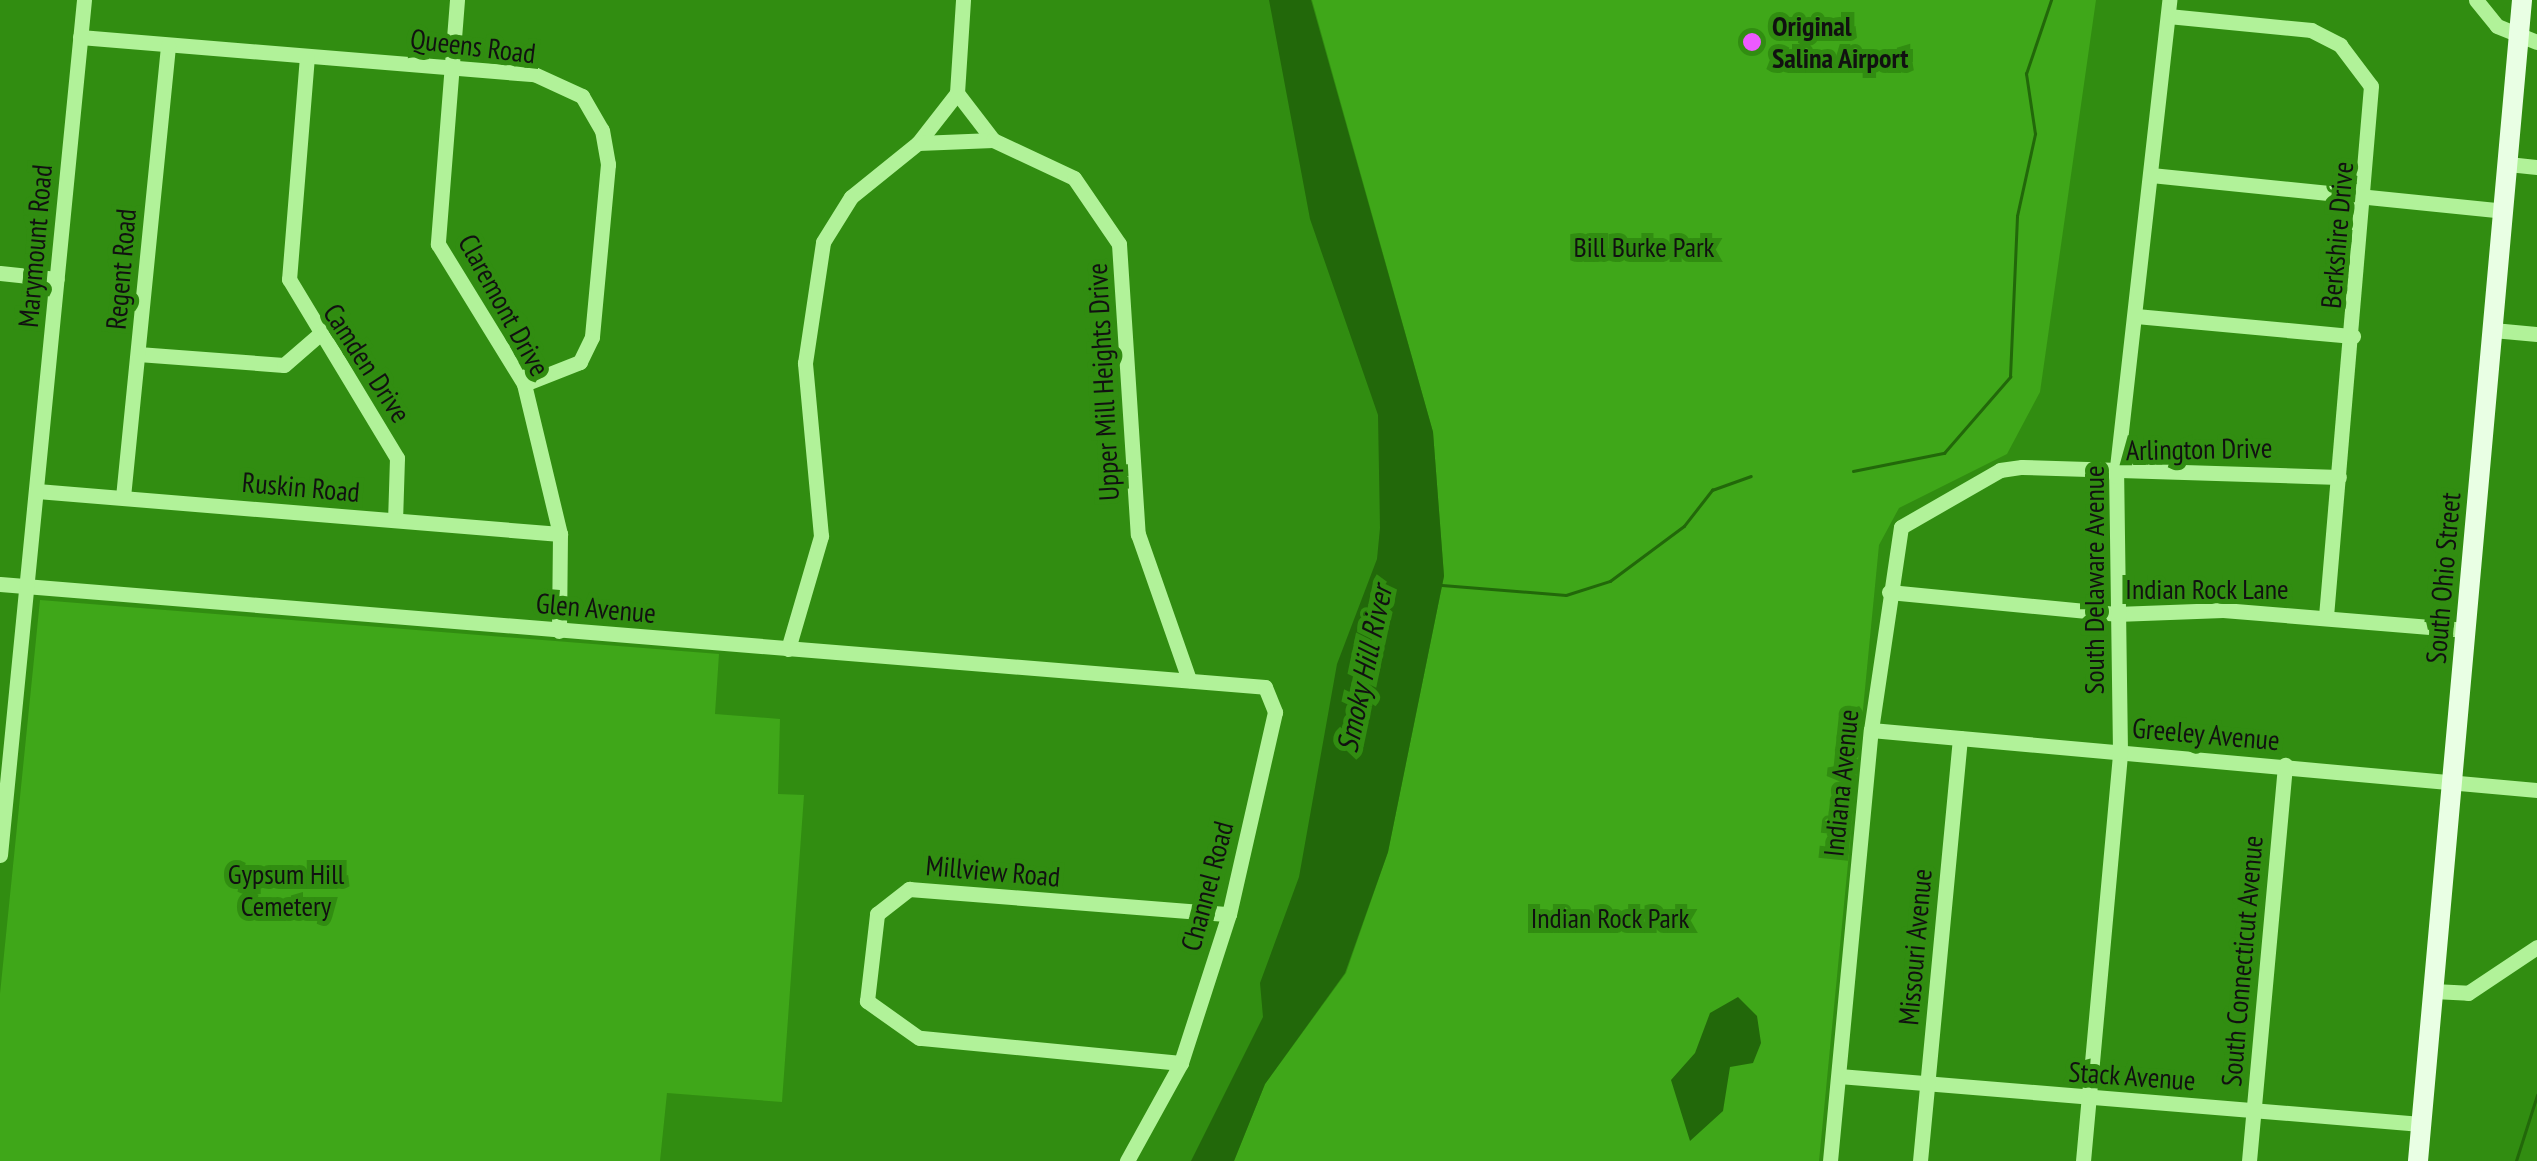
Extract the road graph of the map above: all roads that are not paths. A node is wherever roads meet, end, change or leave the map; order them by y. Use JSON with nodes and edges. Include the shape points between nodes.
{"nodes":[{"id":1,"x":84,"y":0,"type":"edge"},
{"id":2,"x":457,"y":0,"type":"edge"},
{"id":3,"x":963,"y":0,"type":"edge"},
{"id":4,"x":2476,"y":0,"type":"edge"},
{"id":5,"x":2522,"y":0,"type":"edge"},
{"id":6,"x":2168,"y":8,"type":"edge"},
{"id":7,"x":80,"y":37,"type":"junction"},
{"id":8,"x":2528,"y":41,"type":"edge"},
{"id":9,"x":168,"y":45,"type":"junction"},
{"id":10,"x":307,"y":56,"type":"junction"},
{"id":11,"x":451,"y":66,"type":"junction"},
{"id":12,"x":957,"y":93,"type":"junction"},
{"id":13,"x":993,"y":140,"type":"junction"},
{"id":14,"x":918,"y":144,"type":"junction"},
{"id":15,"x":2508,"y":164,"type":"junction"},
{"id":16,"x":2537,"y":167,"type":"edge"},
{"id":17,"x":2151,"y":176,"type":"junction"},
{"id":18,"x":2366,"y":195,"type":"junction"},
{"id":19,"x":2504,"y":211,"type":"junction"},
{"id":20,"x":0,"y":274,"type":"edge"},
{"id":21,"x":57,"y":279,"type":"junction"},
{"id":22,"x":2136,"y":316,"type":"junction"},
{"id":23,"x":2493,"y":330,"type":"junction"},
{"id":24,"x":321,"y":333,"type":"junction"},
{"id":25,"x":2537,"y":334,"type":"edge"},
{"id":26,"x":2353,"y":336,"type":"junction"},
{"id":27,"x":138,"y":354,"type":"junction"},
{"id":28,"x":524,"y":384,"type":"junction"},
{"id":29,"x":2000,"y":470,"type":"joint"},
{"id":30,"x":2116,"y":476,"type":"junction"},
{"id":31,"x":2338,"y":477,"type":"junction"},
{"id":32,"x":37,"y":491,"type":"junction"},
{"id":33,"x":123,"y":497,"type":"junction"},
{"id":34,"x":396,"y":520,"type":"junction"},
{"id":35,"x":560,"y":534,"type":"junction"},
{"id":36,"x":0,"y":584,"type":"edge"},
{"id":37,"x":30,"y":586,"type":"junction"},
{"id":38,"x":1888,"y":592,"type":"junction"},
{"id":39,"x":2116,"y":614,"type":"junction"},
{"id":40,"x":2326,"y":616,"type":"junction"},
{"id":41,"x":559,"y":630,"type":"junction"},
{"id":42,"x":2466,"y":630,"type":"junction"},
{"id":43,"x":788,"y":649,"type":"junction"},
{"id":44,"x":1189,"y":680,"type":"junction"},
{"id":45,"x":1871,"y":730,"type":"junction"},
{"id":46,"x":1960,"y":738,"type":"junction"},
{"id":47,"x":2120,"y":752,"type":"junction"},
{"id":48,"x":2284,"y":765,"type":"junction"},
{"id":49,"x":2453,"y":782,"type":"junction"},
{"id":50,"x":2537,"y":790,"type":"edge"},
{"id":51,"x":2,"y":823,"type":"edge"},
{"id":52,"x":0,"y":855,"type":"edge"},
{"id":53,"x":1229,"y":914,"type":"junction"},
{"id":54,"x":2537,"y":947,"type":"edge"},
{"id":55,"x":2433,"y":991,"type":"junction"},
{"id":56,"x":1182,"y":1062,"type":"junction"},
{"id":57,"x":1839,"y":1076,"type":"junction"},
{"id":58,"x":1928,"y":1084,"type":"junction"},
{"id":59,"x":2089,"y":1098,"type":"junction"},
{"id":60,"x":2254,"y":1111,"type":"junction"},
{"id":61,"x":2421,"y":1124,"type":"junction"},
{"id":62,"x":1127,"y":1161,"type":"edge"},
{"id":63,"x":1830,"y":1161,"type":"edge"},
{"id":64,"x":1920,"y":1161,"type":"edge"},
{"id":65,"x":2083,"y":1161,"type":"edge"},
{"id":66,"x":2249,"y":1161,"type":"edge"},
{"id":67,"x":2418,"y":1161,"type":"edge"}],
"edges":[{"from":1,"to":7,"type":"street","name":"Marymount Road"},
{"from":2,"to":11,"type":"street","name":"Claremont Drive"},
{"from":3,"to":12,"type":"street"},
{"from":4,"to":8,"type":"street"},
{"from":5,"to":8,"type":"main road","name":"South Ohio Street"},
{"from":6,"to":17,"type":"street","name":"South Delaware Avenue"},
{"from":6,"to":18,"type":"street","name":"Berkshire Drive","via":[[2312,30],[2340,45],[2372,86]]},
{"from":7,"to":9,"type":"street","name":"Queens Road"},
{"from":7,"to":21,"type":"street","name":"Marymount Road"},
{"from":8,"to":15,"type":"main road","name":"South Ohio Street"},
{"from":9,"to":10,"type":"street","name":"Queens Road"},
{"from":9,"to":27,"type":"street","name":"Regent Road"},
{"from":10,"to":11,"type":"street","name":"Queens Road"},
{"from":10,"to":24,"type":"street","name":"Camden Drive","via":[[289,279]]},
{"from":11,"to":28,"type":"street","name":"Claremont Drive","via":[[438,244]]},
{"from":11,"to":28,"type":"street","name":"Queens Road","via":[[534,74],[582,96],[602,130],[608,164],[592,337],[580,362]]},
{"from":12,"to":13,"type":"street","name":"Upper Mill Heights Drive"},
{"from":12,"to":14,"type":"street"},
{"from":13,"to":14,"type":"street","name":"Upper Mill Heights Drive"},
{"from":13,"to":44,"type":"street","name":"Upper Mill Heights Drive","via":[[1074,178],[1119,244],[1132,497]]},
{"from":14,"to":43,"type":"street","via":[[851,197],[823,242],[804,362],[821,536]]},
{"from":15,"to":16,"type":"street"},
{"from":15,"to":19,"type":"main road","name":"South Ohio Street"},
{"from":17,"to":18,"type":"street"},
{"from":17,"to":22,"type":"street","name":"South Delaware Avenue"},
{"from":18,"to":19,"type":"street"},
{"from":18,"to":26,"type":"street","name":"Berkshire Drive"},
{"from":19,"to":23,"type":"main road","name":"South Ohio Street"},
{"from":20,"to":21,"type":"street"},
{"from":21,"to":32,"type":"street","name":"Marymount Road"},
{"from":22,"to":26,"type":"street"},
{"from":22,"to":30,"type":"street","name":"South Delaware Avenue"},
{"from":23,"to":25,"type":"street"},
{"from":23,"to":42,"type":"main road","name":"South Ohio Street"},
{"from":24,"to":27,"type":"street","via":[[284,365]]},
{"from":24,"to":34,"type":"street","name":"Camden Drive","via":[[397,458]]},
{"from":26,"to":31,"type":"street","name":"Berkshire Drive"},
{"from":27,"to":33,"type":"street","name":"Regent Road"},
{"from":28,"to":35,"type":"street","name":"Claremont Drive"},
{"from":29,"to":30,"type":"street","name":"Arlington Drive"},
{"from":29,"to":38,"type":"street","name":"Indiana Avenue","via":[[1901,526]]},
{"from":30,"to":31,"type":"street","name":"Arlington Drive"},
{"from":30,"to":39,"type":"street","name":"South Delaware Avenue"},
{"from":31,"to":40,"type":"street","name":"Berkshire Drive"},
{"from":32,"to":33,"type":"street","name":"Ruskin Road"},
{"from":32,"to":37,"type":"street","name":"Marymount Road"},
{"from":33,"to":34,"type":"street","name":"Ruskin Road"},
{"from":34,"to":35,"type":"street","name":"Ruskin Road"},
{"from":35,"to":41,"type":"street","name":"Claremont Drive"},
{"from":36,"to":37,"type":"street","name":"Glen Avenue"},
{"from":37,"to":41,"type":"street","name":"Glen Avenue"},
{"from":37,"to":51,"type":"street","name":"Marymount Road"},
{"from":38,"to":39,"type":"street","name":"Indian Rock Lane"},
{"from":38,"to":45,"type":"street","name":"Indiana Avenue"},
{"from":39,"to":40,"type":"street","name":"Indian Rock Lane"},
{"from":39,"to":47,"type":"street","name":"South Delaware Avenue"},
{"from":40,"to":42,"type":"street","name":"Indian Rock Lane"},
{"from":41,"to":43,"type":"street","name":"Glen Avenue"},
{"from":42,"to":49,"type":"main road","name":"South Ohio Street"},
{"from":43,"to":44,"type":"street","name":"Glen Avenue"},
{"from":44,"to":53,"type":"street","name":"Channel Road","via":[[1265,688],[1276,712]]},
{"from":45,"to":46,"type":"street","name":"Greeley Avenue"},
{"from":45,"to":57,"type":"street","name":"Indiana Avenue"},
{"from":46,"to":47,"type":"street","name":"Greeley Avenue"},
{"from":46,"to":58,"type":"street","name":"Missouri Avenue"},
{"from":47,"to":48,"type":"street","name":"Greeley Avenue"},
{"from":47,"to":59,"type":"street","name":"South Delaware Avenue"},
{"from":48,"to":49,"type":"street","name":"Greeley Avenue"},
{"from":48,"to":60,"type":"street","name":"South Connecticut Avenue"},
{"from":49,"to":50,"type":"street","name":"Greeley Avenue"},
{"from":49,"to":55,"type":"main road","name":"South Ohio Street"},
{"from":51,"to":52,"type":"street","name":"Marymount Road"},
{"from":53,"to":56,"type":"street","name":"Channel Road"},
{"from":53,"to":56,"type":"street","name":"Millview Road","via":[[908,889],[877,914],[867,1001],[919,1038]]},
{"from":54,"to":55,"type":"street","via":[[2468,993]]},
{"from":55,"to":61,"type":"main road","name":"South Ohio Street"},
{"from":56,"to":62,"type":"street","name":"Channel Road"},
{"from":57,"to":58,"type":"street","name":"Stack Avenue"},
{"from":57,"to":63,"type":"street","name":"Indiana Avenue"},
{"from":58,"to":59,"type":"street","name":"Stack Avenue"},
{"from":58,"to":64,"type":"street","name":"Missouri Avenue"},
{"from":59,"to":60,"type":"street","name":"Stack Avenue"},
{"from":59,"to":65,"type":"street","name":"South Delaware Avenue"},
{"from":60,"to":61,"type":"street","name":"Stack Avenue"},
{"from":60,"to":66,"type":"street","name":"South Connecticut Avenue"},
{"from":61,"to":67,"type":"main road","name":"South Ohio Street"}]}
